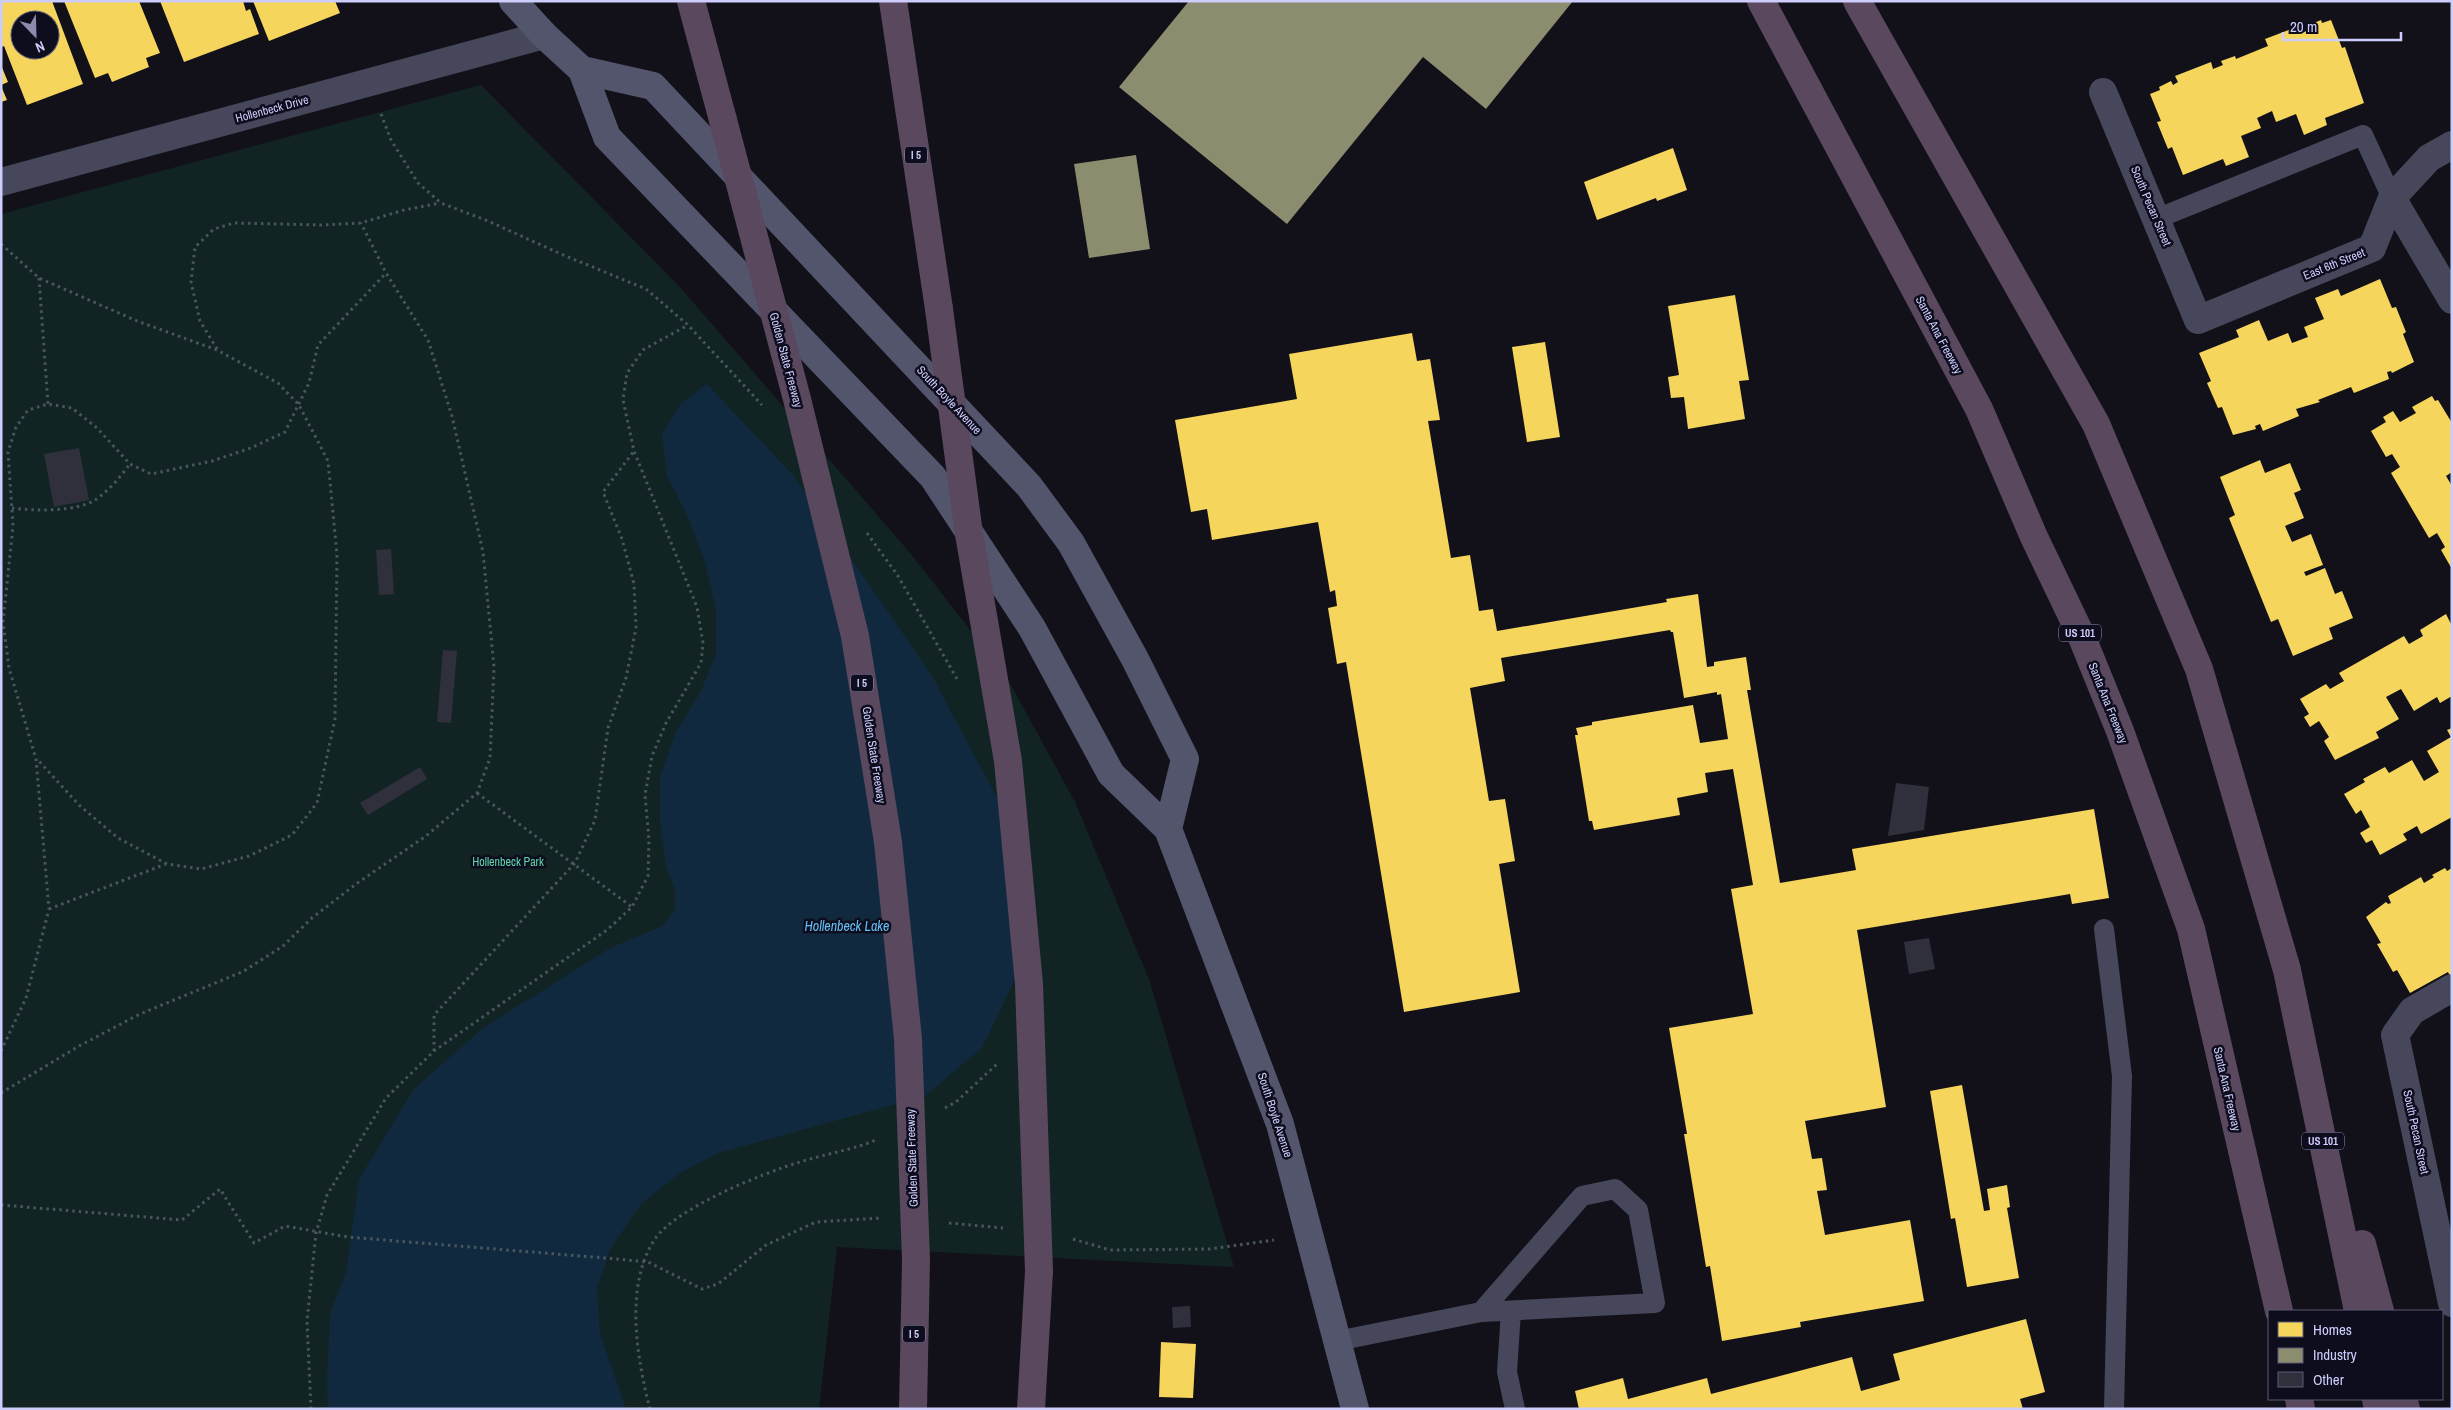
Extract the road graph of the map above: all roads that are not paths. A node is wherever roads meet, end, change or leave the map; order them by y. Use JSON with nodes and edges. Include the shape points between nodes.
{"nodes":[{"id":1,"x":513,"y":1,"type":"edge"},
{"id":2,"x":691,"y":1,"type":"edge"},
{"id":3,"x":893,"y":1,"type":"edge"},
{"id":4,"x":1761,"y":1,"type":"edge"},
{"id":5,"x":1857,"y":1,"type":"edge"},
{"id":6,"x":544,"y":35,"type":"junction"},
{"id":7,"x":582,"y":70,"type":"junction"},
{"id":8,"x":2103,"y":92,"type":"dead end"},
{"id":9,"x":2452,"y":145,"type":"edge"},
{"id":10,"x":1,"y":182,"type":"edge"},
{"id":11,"x":2392,"y":198,"type":"junction"},
{"id":12,"x":2156,"y":220,"type":"junction"},
{"id":13,"x":2452,"y":300,"type":"edge"},
{"id":14,"x":2198,"y":320,"type":"joint"},
{"id":15,"x":1168,"y":830,"type":"junction"},
{"id":16,"x":2104,"y":929,"type":"dead end"},
{"id":17,"x":2287,"y":970,"type":"junction"},
{"id":18,"x":2452,"y":988,"type":"edge"},
{"id":19,"x":2452,"y":1303,"type":"edge"},
{"id":20,"x":2279,"y":1310,"type":"edge"},
{"id":21,"x":2358,"y":1310,"type":"edge"},
{"id":22,"x":2380,"y":1310,"type":"edge"},
{"id":23,"x":1511,"y":1311,"type":"junction"},
{"id":24,"x":1481,"y":1312,"type":"junction"},
{"id":25,"x":1337,"y":1341,"type":"junction"},
{"id":26,"x":913,"y":1409,"type":"edge"},
{"id":27,"x":1031,"y":1409,"type":"edge"},
{"id":28,"x":1355,"y":1409,"type":"edge"},
{"id":29,"x":1515,"y":1409,"type":"edge"},
{"id":30,"x":2114,"y":1409,"type":"edge"}],
"edges":[{"from":1,"to":6,"type":"main road","name":"South Boyle Avenue"},
{"from":2,"to":26,"type":"highway","name":"Golden State Freeway","number":"I 5","bridge":true,"via":[[797,399],[855,636],[888,842],[908,1039],[916,1260]]},
{"from":3,"to":27,"type":"highway","number":"I 5","bridge":true,"via":[[969,534],[1008,761],[1029,984],[1038,1271]]},
{"from":4,"to":20,"type":"highway","name":"Santa Ana Freeway","number":"US 101","via":[[1979,409],[2034,537],[2081,635],[2120,731],[2191,930]]},
{"from":5,"to":17,"type":"highway","number":"US 101","via":[[2096,424],[2200,668]]},
{"from":6,"to":7,"type":"main road","name":"South Boyle Avenue"},
{"from":6,"to":10,"type":"street","name":"Hollenbeck Drive"},
{"from":7,"to":15,"type":"main road","name":"South Boyle Avenue","via":[[607,137],[934,477],[1032,628],[1111,774]]},
{"from":7,"to":15,"type":"main road","name":"South Boyle Avenue","via":[[653,86],[1028,486],[1071,543],[1135,659],[1184,759]]},
{"from":8,"to":12,"type":"street","name":"South Pecan Street"},
{"from":9,"to":11,"type":"street","name":"East 6th Street","via":[[2429,158]]},
{"from":11,"to":12,"type":"lane","via":[[2363,135]]},
{"from":11,"to":13,"type":"street"},
{"from":11,"to":14,"type":"street","name":"East 6th Street","via":[[2372,248]]},
{"from":12,"to":14,"type":"street","name":"South Pecan Street"},
{"from":15,"to":25,"type":"main road","name":"South Boyle Avenue","via":[[1280,1124]]},
{"from":16,"to":30,"type":"lane","via":[[2122,1076]]},
{"from":17,"to":21,"type":"highway","number":"US 101"},
{"from":17,"to":22,"type":"highway"},
{"from":18,"to":19,"type":"street","name":"South Pecan Street","via":[[2412,1011],[2395,1034]]},
{"from":23,"to":24,"type":"lane"},
{"from":23,"to":24,"type":"lane","via":[[1655,1303],[1638,1210],[1615,1190],[1582,1196]]},
{"from":23,"to":29,"type":"lane","via":[[1507,1372]]},
{"from":24,"to":25,"type":"lane"},
{"from":25,"to":28,"type":"main road","name":"South Boyle Avenue"}]}
